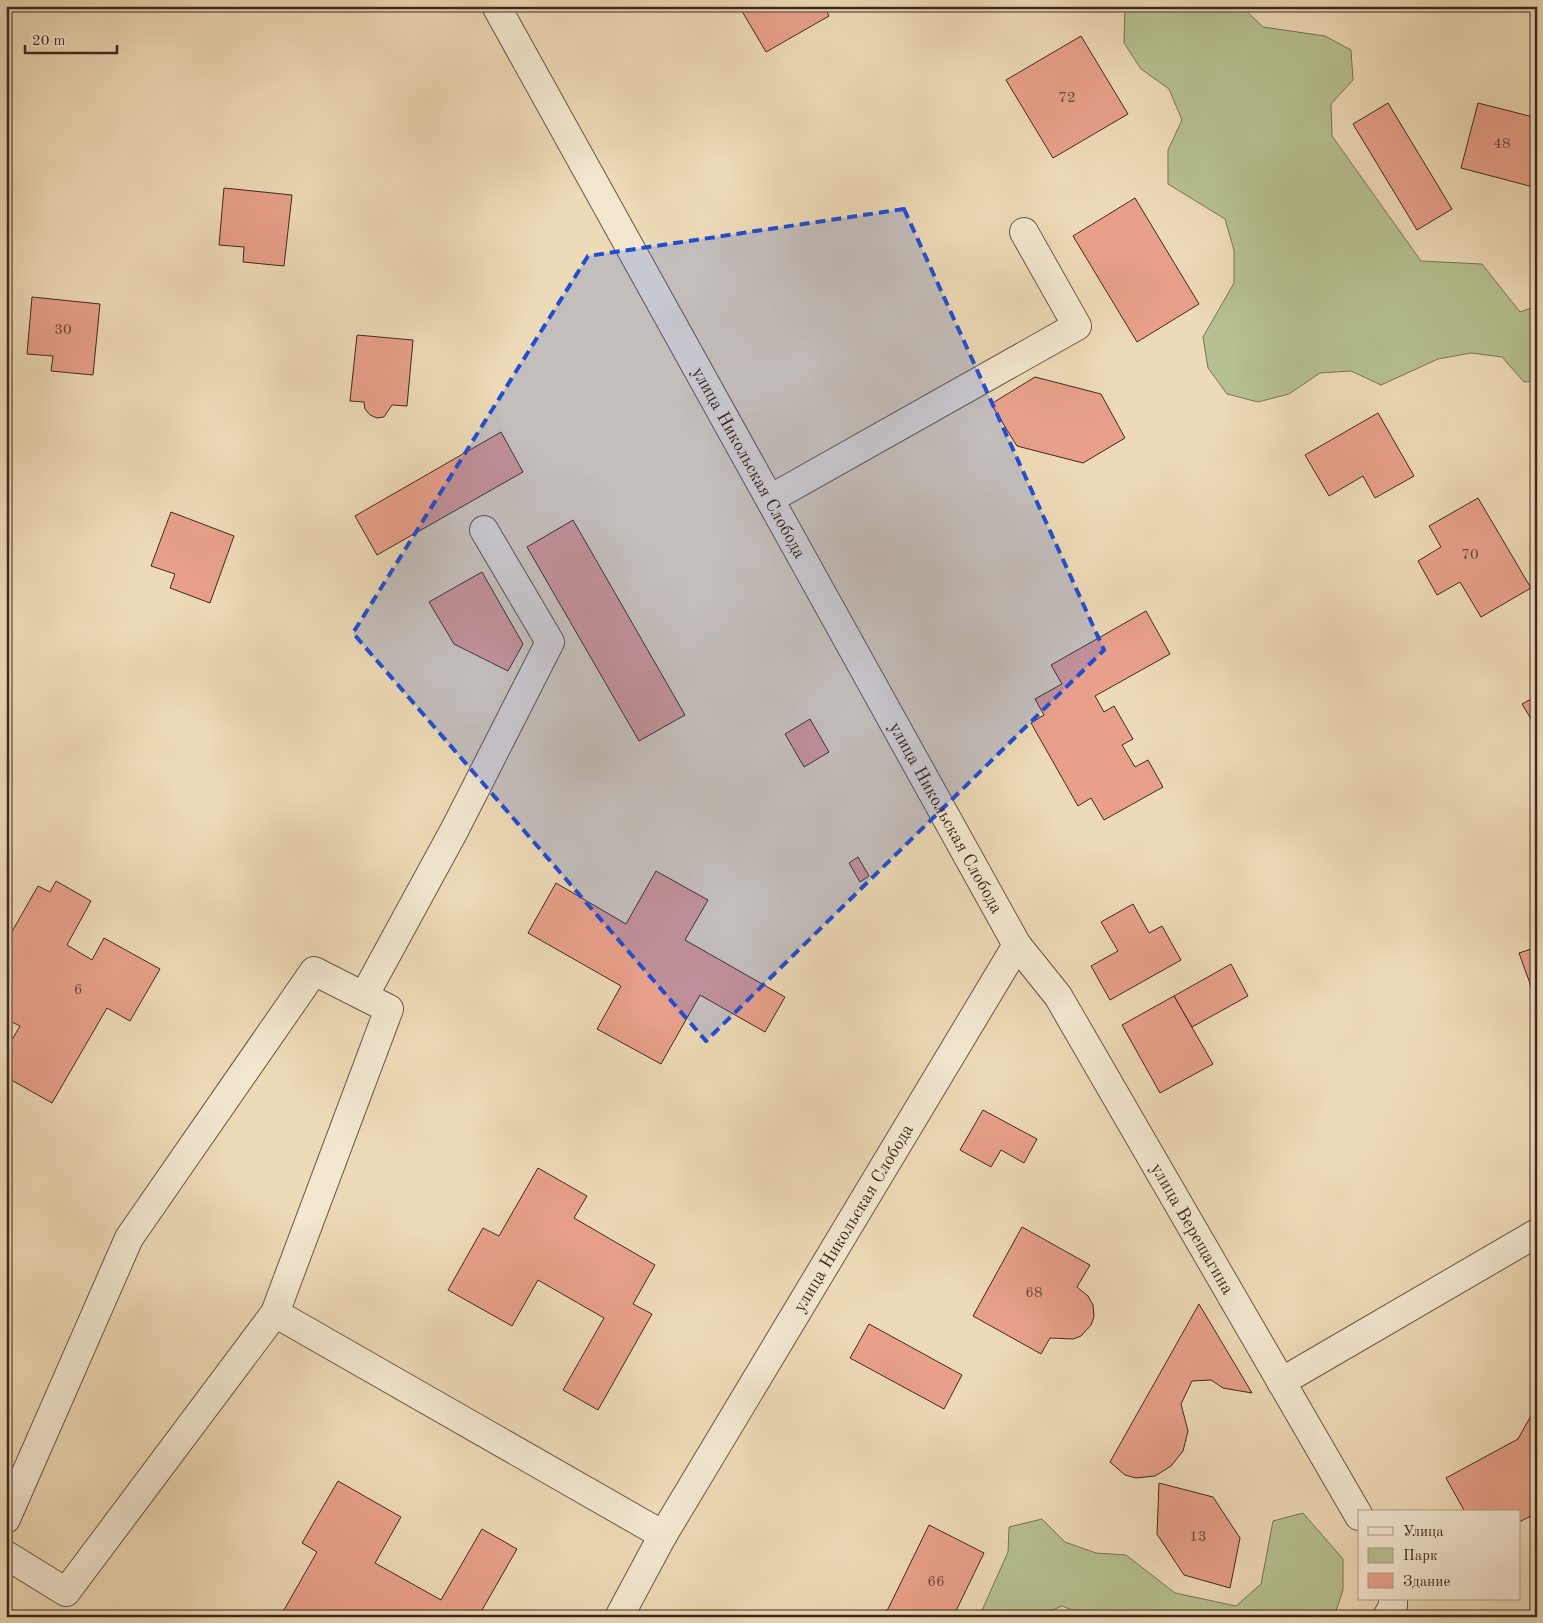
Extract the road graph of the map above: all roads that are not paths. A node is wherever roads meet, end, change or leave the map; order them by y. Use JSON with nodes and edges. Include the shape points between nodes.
{"nodes":[{"id":1,"x":496,"y":6,"type":"edge"},
{"id":2,"x":1024,"y":232,"type":"dead end"},
{"id":3,"x":770,"y":499,"type":"junction"},
{"id":4,"x":484,"y":530,"type":"dead end"},
{"id":5,"x":1018,"y":945,"type":"junction"},
{"id":6,"x":364,"y":996,"type":"junction"},
{"id":7,"x":1537,"y":1232,"type":"edge"},
{"id":8,"x":276,"y":1313,"type":"junction"},
{"id":9,"x":1281,"y":1382,"type":"junction"},
{"id":10,"x":1358,"y":1514,"type":"edge"},
{"id":11,"x":6,"y":1519,"type":"edge"},
{"id":12,"x":663,"y":1535,"type":"junction"},
{"id":13,"x":6,"y":1555,"type":"edge"},
{"id":14,"x":1393,"y":1600,"type":"edge"},
{"id":15,"x":619,"y":1617,"type":"edge"},
{"id":16,"x":1387,"y":1617,"type":"edge"}],
"edges":[{"from":1,"to":3,"type":"street","name":"улица Никольская Слобода"},
{"from":2,"to":3,"type":"street","via":[[1077,326]]},
{"from":3,"to":5,"type":"street","name":"улица Никольская Слобода"},
{"from":4,"to":6,"type":"street","via":[[550,642],[455,829]]},
{"from":5,"to":9,"type":"street","name":"улица Верещагина","via":[[1058,996]]},
{"from":5,"to":12,"type":"street","name":"улица Никольская Слобода"},
{"from":6,"to":8,"type":"street","via":[[389,1009]]},
{"from":6,"to":11,"type":"street","via":[[314,971],[129,1238]]},
{"from":7,"to":9,"type":"street"},
{"from":8,"to":12,"type":"street"},
{"from":8,"to":13,"type":"street","via":[[66,1592]]},
{"from":9,"to":10,"type":"street","name":"улица Верещагина"},
{"from":12,"to":15,"type":"street","name":"улица Никольская Слобода"},
{"from":14,"to":16,"type":"street"}]}
